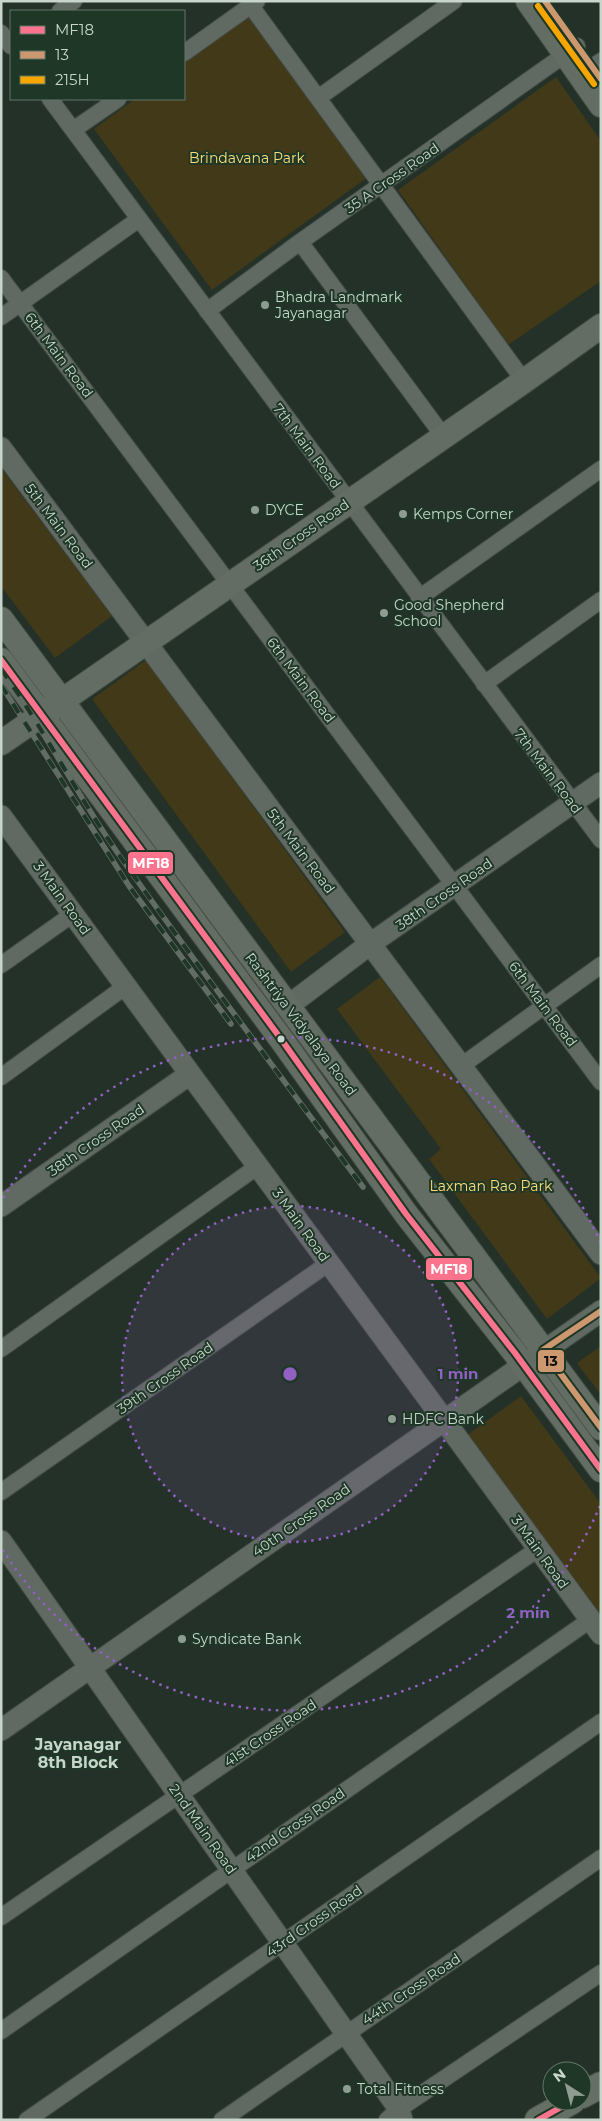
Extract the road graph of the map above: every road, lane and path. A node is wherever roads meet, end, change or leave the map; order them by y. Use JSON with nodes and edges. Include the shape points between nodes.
{"nodes":[{"id":1,"x":74,"y":1,"type":"edge"},
{"id":2,"x":454,"y":1,"type":"edge"},
{"id":3,"x":528,"y":1,"type":"edge"},
{"id":4,"x":545,"y":1,"type":"edge"},
{"id":5,"x":254,"y":3,"type":"edge"},
{"id":6,"x":61,"y":10,"type":"edge"},
{"id":7,"x":1,"y":33,"type":"edge"},
{"id":8,"x":10,"y":45,"type":"edge"},
{"id":9,"x":571,"y":50,"type":"junction"},
{"id":10,"x":185,"y":52,"type":"edge"},
{"id":11,"x":593,"y":71,"type":"edge"},
{"id":12,"x":318,"y":98,"type":"junction"},
{"id":13,"x":51,"y":100,"type":"edge"},
{"id":14,"x":117,"y":100,"type":"edge"},
{"id":15,"x":601,"y":105,"type":"edge"},
{"id":16,"x":73,"y":130,"type":"junction"},
{"id":17,"x":382,"y":185,"type":"junction"},
{"id":18,"x":139,"y":219,"type":"junction"},
{"id":19,"x":300,"y":242,"type":"junction"},
{"id":20,"x":1,"y":278,"type":"edge"},
{"id":21,"x":20,"y":304,"type":"junction"},
{"id":22,"x":207,"y":311,"type":"junction"},
{"id":23,"x":601,"y":312,"type":"edge"},
{"id":24,"x":1,"y":317,"type":"edge"},
{"id":25,"x":601,"y":326,"type":"edge"},
{"id":26,"x":520,"y":377,"type":"junction"},
{"id":27,"x":440,"y":432,"type":"junction"},
{"id":28,"x":1,"y":448,"type":"edge"},
{"id":29,"x":601,"y":469,"type":"edge"},
{"id":30,"x":345,"y":497,"type":"junction"},
{"id":31,"x":226,"y":579,"type":"junction"},
{"id":32,"x":420,"y":598,"type":"junction"},
{"id":33,"x":601,"y":600,"type":"edge"},
{"id":34,"x":1,"y":619,"type":"edge"},
{"id":35,"x":142,"y":637,"type":"junction"},
{"id":36,"x":1,"y":660,"type":"edge"},
{"id":37,"x":484,"y":684,"type":"junction"},
{"id":38,"x":58,"y":695,"type":"junction"},
{"id":39,"x":38,"y":709,"type":"junction"},
{"id":40,"x":1,"y":727,"type":"edge"},
{"id":41,"x":1,"y":742,"type":"edge"},
{"id":42,"x":601,"y":783,"type":"edge"},
{"id":43,"x":572,"y":803,"type":"junction"},
{"id":44,"x":1,"y":816,"type":"edge"},
{"id":45,"x":601,"y":840,"type":"edge"},
{"id":46,"x":455,"y":887,"type":"junction"},
{"id":47,"x":73,"y":914,"type":"junction"},
{"id":48,"x":370,"y":944,"type":"junction"},
{"id":49,"x":1,"y":965,"type":"edge"},
{"id":50,"x":601,"y":965,"type":"edge"},
{"id":51,"x":126,"y":986,"type":"junction"},
{"id":52,"x":288,"y":1006,"type":"junction"},
{"id":53,"x":544,"y":1006,"type":"junction"},
{"id":54,"x":461,"y":1066,"type":"junction"},
{"id":55,"x":190,"y":1074,"type":"junction"},
{"id":56,"x":1,"y":1077,"type":"edge"},
{"id":57,"x":601,"y":1082,"type":"edge"},
{"id":58,"x":258,"y":1166,"type":"junction"},
{"id":59,"x":1,"y":1206,"type":"edge"},
{"id":60,"x":601,"y":1254,"type":"edge"},
{"id":61,"x":329,"y":1263,"type":"junction"},
{"id":62,"x":601,"y":1311,"type":"edge"},
{"id":63,"x":1,"y":1349,"type":"edge"},
{"id":64,"x":543,"y":1350,"type":"junction"},
{"id":65,"x":524,"y":1364,"type":"junction"},
{"id":66,"x":444,"y":1420,"type":"junction"},
{"id":67,"x":601,"y":1428,"type":"edge"},
{"id":68,"x":601,"y":1470,"type":"edge"},
{"id":69,"x":1,"y":1492,"type":"edge"},
{"id":70,"x":1,"y":1541,"type":"edge"},
{"id":71,"x":538,"y":1550,"type":"junction"},
{"id":72,"x":595,"y":1627,"type":"edge"},
{"id":73,"x":90,"y":1668,"type":"junction"},
{"id":74,"x":601,"y":1722,"type":"edge"},
{"id":75,"x":1,"y":1730,"type":"edge"},
{"id":76,"x":179,"y":1795,"type":"junction"},
{"id":77,"x":601,"y":1858,"type":"edge"},
{"id":78,"x":231,"y":1869,"type":"junction"},
{"id":79,"x":1,"y":1917,"type":"edge"},
{"id":80,"x":282,"y":1943,"type":"junction"},
{"id":81,"x":601,"y":1973,"type":"edge"},
{"id":82,"x":1,"y":2031,"type":"edge"},
{"id":83,"x":346,"y":2033,"type":"junction"},
{"id":84,"x":554,"y":2111,"type":"edge"},
{"id":85,"x":396,"y":2116,"type":"edge"},
{"id":86,"x":27,"y":2120,"type":"edge"},
{"id":87,"x":222,"y":2120,"type":"edge"},
{"id":88,"x":538,"y":2120,"type":"edge"}],
"edges":[{"from":1,"to":6,"type":"street"},
{"from":2,"to":12,"type":"street"},
{"from":3,"to":9,"type":"main road"},
{"from":4,"to":9,"type":"main road"},
{"from":5,"to":10,"type":"street"},
{"from":5,"to":12,"type":"street"},
{"from":7,"to":8,"type":"street"},
{"from":9,"to":11,"type":"main road"},
{"from":9,"to":17,"type":"street","name":"35 A Cross Road"},
{"from":11,"to":15,"type":"main road"},
{"from":12,"to":17,"type":"street"},
{"from":13,"to":16,"type":"street","name":"7th Main Road"},
{"from":14,"to":16,"type":"street"},
{"from":16,"to":18,"type":"street","name":"7th Main Road"},
{"from":17,"to":19,"type":"street","name":"35 A Cross Road"},
{"from":17,"to":26,"type":"street"},
{"from":18,"to":21,"type":"street"},
{"from":18,"to":22,"type":"street","name":"7th Main Road"},
{"from":19,"to":22,"type":"street","name":"35 A Cross Road"},
{"from":19,"to":27,"type":"street"},
{"from":20,"to":21,"type":"street","name":"6th Main Road"},
{"from":21,"to":24,"type":"street"},
{"from":21,"to":31,"type":"street","name":"6th Main Road"},
{"from":22,"to":30,"type":"street","name":"7th Main Road"},
{"from":23,"to":26,"type":"main road","name":"36th Cross Road"},
{"from":25,"to":26,"type":"main road","name":"36th Cross Road"},
{"from":26,"to":27,"type":"main road","name":"36th Cross Road"},
{"from":27,"to":30,"type":"main road","name":"36th Cross Road"},
{"from":28,"to":35,"type":"street","name":"5th Main Road"},
{"from":29,"to":32,"type":"street"},
{"from":30,"to":31,"type":"main road","name":"36th Cross Road"},
{"from":30,"to":32,"type":"street","name":"7th Main Road"},
{"from":31,"to":35,"type":"main road","name":"36th Cross Road"},
{"from":31,"to":46,"type":"street","name":"6th Main Road"},
{"from":32,"to":37,"type":"street","name":"7th Main Road"},
{"from":33,"to":37,"type":"street"},
{"from":34,"to":38,"type":"main road","name":"Rashtriya Vidyalaya Road"},
{"from":35,"to":38,"type":"main road","name":"36th Cross Road"},
{"from":35,"to":48,"type":"street","name":"5th Main Road"},
{"from":36,"to":39,"type":"main road","name":"Rashtriya Vidyalaya Road"},
{"from":37,"to":43,"type":"street","name":"7th Main Road"},
{"from":38,"to":39,"type":"main road","name":"36th Cross Road"},
{"from":38,"to":52,"type":"main road","name":"Rashtriya Vidyalaya Road"},
{"from":39,"to":40,"type":"main road","name":"36th Cross Road"},
{"from":39,"to":41,"type":"main road","name":"36th Cross Road"},
{"from":39,"to":65,"type":"main road","name":"Rashtriya Vidyalaya Road","via":[[406,1214]]},
{"from":42,"to":43,"type":"street","name":"38th Cross Road"},
{"from":43,"to":45,"type":"street","name":"7th Main Road"},
{"from":43,"to":46,"type":"street","name":"38th Cross Road"},
{"from":44,"to":47,"type":"street","name":"3 Main Road"},
{"from":46,"to":48,"type":"street","name":"38th Cross Road"},
{"from":46,"to":53,"type":"street","name":"6th Main Road"},
{"from":47,"to":49,"type":"street"},
{"from":47,"to":51,"type":"street","name":"3 Main Road"},
{"from":48,"to":52,"type":"street","name":"38th Cross Road"},
{"from":48,"to":54,"type":"street","name":"5th Main Road"},
{"from":50,"to":53,"type":"street"},
{"from":51,"to":55,"type":"street","name":"3 Main Road"},
{"from":51,"to":56,"type":"street"},
{"from":52,"to":64,"type":"main road","name":"Rashtriya Vidyalaya Road"},
{"from":53,"to":54,"type":"street"},
{"from":53,"to":57,"type":"street","name":"6th Main Road"},
{"from":54,"to":60,"type":"street","name":"5th Main Road"},
{"from":55,"to":58,"type":"street","name":"3 Main Road"},
{"from":55,"to":59,"type":"street","name":"38th Cross Road"},
{"from":58,"to":61,"type":"street","name":"3 Main Road"},
{"from":58,"to":63,"type":"street"},
{"from":61,"to":66,"type":"street","name":"3 Main Road"},
{"from":61,"to":69,"type":"street","name":"39th Cross Road"},
{"from":62,"to":64,"type":"street","name":"40th Cross Road"},
{"from":64,"to":65,"type":"street","name":"40th Cross Road"},
{"from":64,"to":67,"type":"main road","name":"Rashtriya Vidyalaya Road"},
{"from":65,"to":66,"type":"street","name":"40th Cross Road"},
{"from":65,"to":68,"type":"main road","name":"Rashtriya Vidyalaya Road"},
{"from":66,"to":71,"type":"street","name":"3 Main Road"},
{"from":66,"to":73,"type":"street","name":"40th Cross Road"},
{"from":70,"to":73,"type":"street","name":"2nd Main Road"},
{"from":71,"to":72,"type":"street","name":"3 Main Road"},
{"from":71,"to":76,"type":"street","name":"41st Cross Road"},
{"from":72,"to":78,"type":"street","name":"42nd Cross Road"},
{"from":73,"to":75,"type":"street","name":"40th Cross Road"},
{"from":73,"to":76,"type":"street","name":"2nd Main Road"},
{"from":74,"to":80,"type":"street","name":"43rd Cross Road"},
{"from":76,"to":78,"type":"street","name":"2nd Main Road"},
{"from":76,"to":79,"type":"street","name":"41st Cross Road"},
{"from":77,"to":83,"type":"street","name":"44th Cross Road"},
{"from":78,"to":80,"type":"street","name":"2nd Main Road"},
{"from":78,"to":82,"type":"street","name":"42nd Cross Road"},
{"from":80,"to":83,"type":"street","name":"2nd Main Road"},
{"from":80,"to":86,"type":"street","name":"43rd Cross Road"},
{"from":81,"to":85,"type":"street"},
{"from":83,"to":85,"type":"street","name":"2nd Main Road"},
{"from":83,"to":87,"type":"street","name":"44th Cross Road"},
{"from":84,"to":88,"type":"main road"}]}
